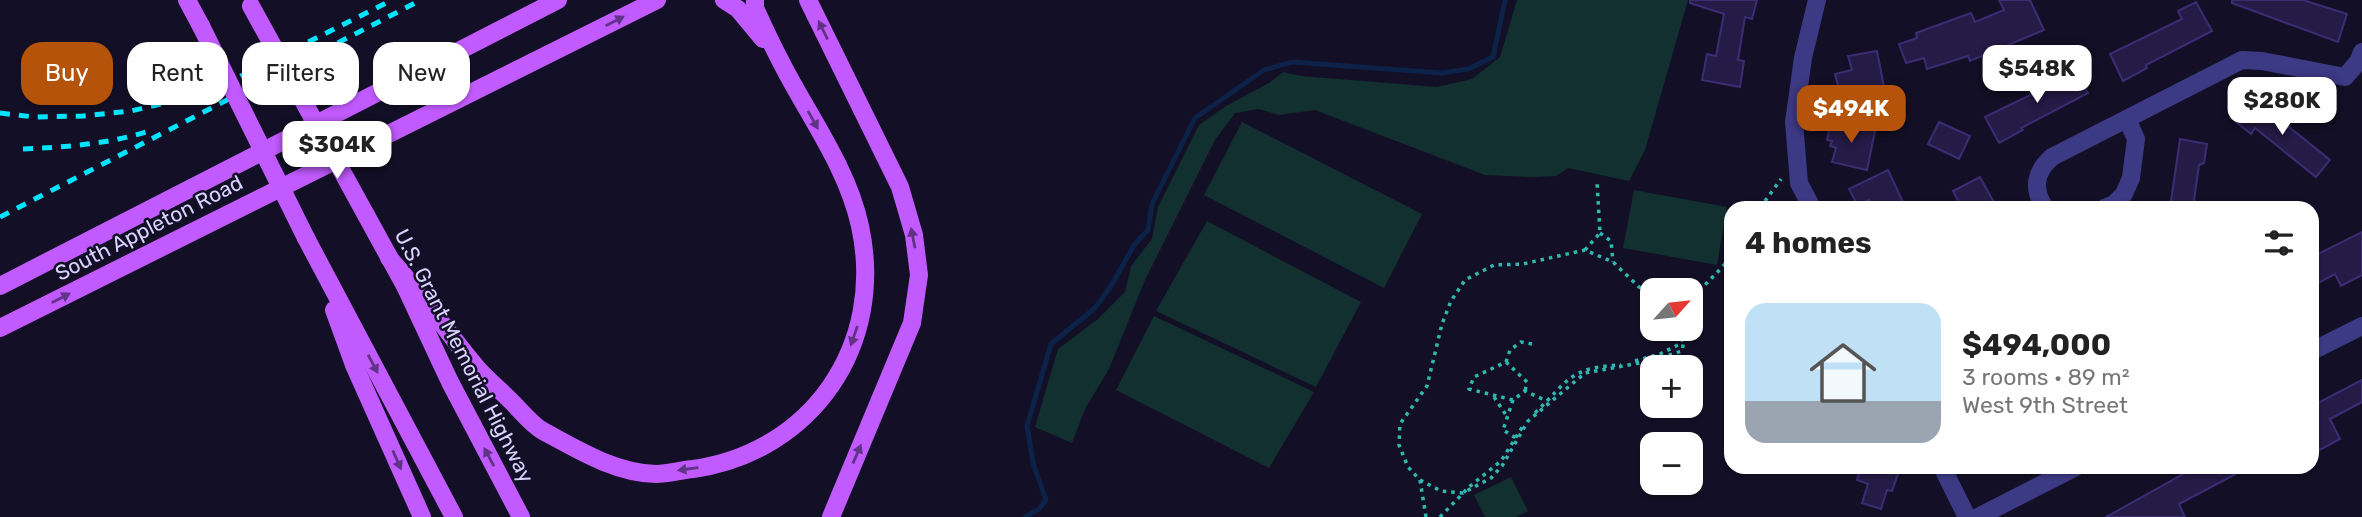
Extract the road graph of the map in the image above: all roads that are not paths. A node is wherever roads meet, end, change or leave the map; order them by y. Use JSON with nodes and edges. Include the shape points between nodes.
{"nodes":[{"id":1,"x":187,"y":0,"type":"edge"},
{"id":2,"x":558,"y":0,"type":"edge"},
{"id":3,"x":657,"y":0,"type":"edge"},
{"id":4,"x":724,"y":0,"type":"edge"},
{"id":5,"x":755,"y":0,"type":"edge"},
{"id":6,"x":809,"y":0,"type":"edge"},
{"id":7,"x":1817,"y":0,"type":"edge"},
{"id":8,"x":249,"y":3,"type":"edge"},
{"id":9,"x":2362,"y":52,"type":"edge"},
{"id":10,"x":780,"y":61,"type":"junction"},
{"id":11,"x":2127,"y":118,"type":"junction"},
{"id":12,"x":1808,"y":201,"type":"edge"},
{"id":13,"x":2040,"y":201,"type":"edge"},
{"id":14,"x":2117,"y":201,"type":"edge"},
{"id":15,"x":306,"y":238,"type":"junction"},
{"id":16,"x":389,"y":258,"type":"junction"},
{"id":17,"x":0,"y":286,"type":"edge"},
{"id":18,"x":2362,"y":326,"type":"edge"},
{"id":19,"x":0,"y":328,"type":"edge"},
{"id":20,"x":2319,"y":348,"type":"edge"},
{"id":21,"x":1946,"y":474,"type":"edge"},
{"id":22,"x":2062,"y":474,"type":"edge"},
{"id":23,"x":422,"y":517,"type":"edge"},
{"id":24,"x":454,"y":517,"type":"edge"},
{"id":25,"x":521,"y":517,"type":"edge"},
{"id":26,"x":831,"y":517,"type":"edge"},
{"id":27,"x":1967,"y":517,"type":"edge"},
{"id":28,"x":1978,"y":517,"type":"edge"}],
"edges":[{"from":1,"to":15,"type":"main road","bridge":true},
{"from":2,"to":17,"type":"main road","name":"South Appleton Road"},
{"from":19,"to":3,"type":"main road","name":"South Appleton Road","one_way":true},
{"from":4,"to":10,"type":"main road","via":[[738,9]]},
{"from":5,"to":10,"type":"main road"},
{"from":26,"to":6,"type":"main road","one_way":true,"via":[[912,323],[919,275],[914,234],[900,187]]},
{"from":7,"to":12,"type":"street","via":[[1794,122],[1799,183]]},
{"from":8,"to":16,"type":"main road","name":"U.S. Grant Memorial Highway","bridge":true},
{"from":9,"to":11,"type":"street","via":[[2345,77],[2242,60]]},
{"from":10,"to":16,"type":"main road","one_way":true,"via":[[839,167],[860,226],[866,281],[846,360],[827,392],[784,435],[750,454],[712,466],[656,474],[610,466],[540,429],[479,369]]},
{"from":11,"to":13,"type":"street","via":[[2044,164],[2035,186]]},
{"from":11,"to":14,"type":"street","via":[[2136,139],[2131,178]]},
{"from":15,"to":23,"type":"main road","one_way":true,"via":[[354,365]]},
{"from":15,"to":24,"type":"main road","one_way":true},
{"from":25,"to":16,"type":"main road","name":"U.S. Grant Memorial Highway","one_way":true},
{"from":18,"to":20,"type":"street"},
{"from":21,"to":27,"type":"street"},
{"from":22,"to":28,"type":"street"}]}
